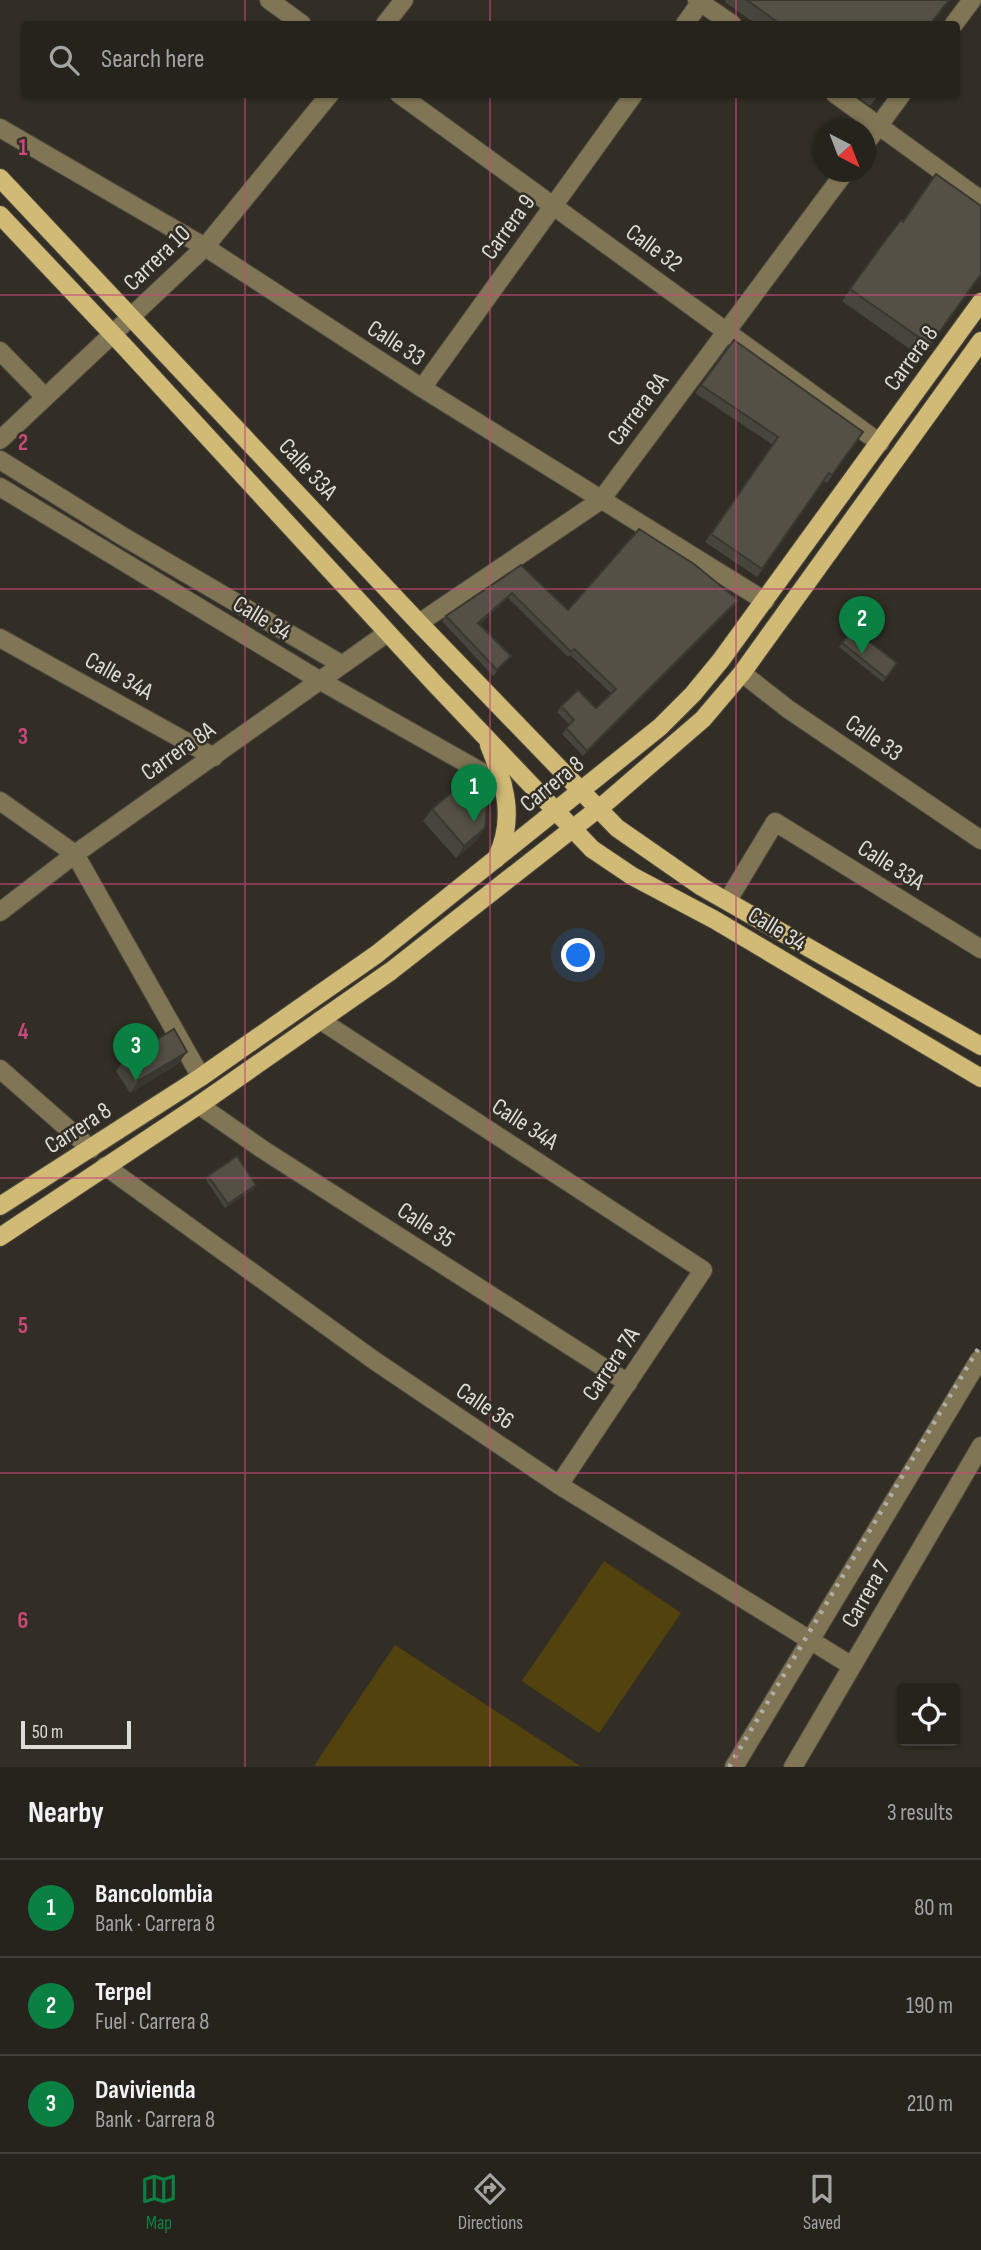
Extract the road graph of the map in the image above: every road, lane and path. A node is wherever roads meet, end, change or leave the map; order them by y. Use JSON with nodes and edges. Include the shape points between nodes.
{"nodes":[{"id":1,"x":269,"y":0,"type":"edge"},
{"id":2,"x":404,"y":0,"type":"edge"},
{"id":3,"x":972,"y":0,"type":"edge"},
{"id":4,"x":700,"y":1,"type":"edge"},
{"id":5,"x":298,"y":21,"type":"edge"},
{"id":6,"x":387,"y":21,"type":"edge"},
{"id":7,"x":687,"y":21,"type":"edge"},
{"id":8,"x":728,"y":21,"type":"edge"},
{"id":9,"x":956,"y":21,"type":"edge"},
{"id":10,"x":327,"y":98,"type":"edge"},
{"id":11,"x":404,"y":98,"type":"edge"},
{"id":12,"x":631,"y":98,"type":"edge"},
{"id":13,"x":841,"y":98,"type":"edge"},
{"id":14,"x":899,"y":98,"type":"edge"},
{"id":15,"x":879,"y":125,"type":"junction"},
{"id":16,"x":0,"y":128,"type":"edge"},
{"id":17,"x":876,"y":129,"type":"edge"},
{"id":18,"x":0,"y":178,"type":"edge"},
{"id":19,"x":838,"y":182,"type":"edge"},
{"id":20,"x":981,"y":200,"type":"edge"},
{"id":21,"x":554,"y":206,"type":"junction"},
{"id":22,"x":0,"y":215,"type":"edge"},
{"id":23,"x":205,"y":247,"type":"junction"},
{"id":24,"x":981,"y":302,"type":"edge"},
{"id":25,"x":131,"y":317,"type":"junction"},
{"id":26,"x":726,"y":331,"type":"junction"},
{"id":27,"x":113,"y":334,"type":"junction"},
{"id":28,"x":981,"y":341,"type":"edge"},
{"id":29,"x":0,"y":351,"type":"edge"},
{"id":30,"x":422,"y":388,"type":"junction"},
{"id":31,"x":45,"y":397,"type":"junction"},
{"id":32,"x":0,"y":440,"type":"edge"},
{"id":33,"x":880,"y":443,"type":"junction"},
{"id":34,"x":0,"y":460,"type":"edge"},
{"id":35,"x":0,"y":487,"type":"edge"},
{"id":36,"x":601,"y":500,"type":"junction"},
{"id":37,"x":124,"y":537,"type":"junction"},
{"id":38,"x":112,"y":557,"type":"junction"},
{"id":39,"x":765,"y":601,"type":"junction"},
{"id":40,"x":419,"y":623,"type":"junction"},
{"id":41,"x":387,"y":633,"type":"junction"},
{"id":42,"x":0,"y":638,"type":"edge"},
{"id":43,"x":341,"y":664,"type":"junction"},
{"id":44,"x":742,"y":673,"type":"junction"},
{"id":45,"x":318,"y":680,"type":"junction"},
{"id":46,"x":435,"y":684,"type":"junction"},
{"id":47,"x":484,"y":736,"type":"junction"},
{"id":48,"x":214,"y":757,"type":"junction"},
{"id":49,"x":503,"y":783,"type":"junction"},
{"id":50,"x":581,"y":793,"type":"junction"},
{"id":51,"x":0,"y":801,"type":"edge"},
{"id":52,"x":561,"y":808,"type":"junction"},
{"id":53,"x":597,"y":810,"type":"junction"},
{"id":54,"x":574,"y":828,"type":"junction"},
{"id":55,"x":981,"y":840,"type":"edge"},
{"id":56,"x":75,"y":855,"type":"junction"},
{"id":57,"x":495,"y":862,"type":"junction"},
{"id":58,"x":728,"y":900,"type":"junction"},
{"id":59,"x":0,"y":912,"type":"edge"},
{"id":60,"x":981,"y":949,"type":"edge"},
{"id":61,"x":872,"y":984,"type":"junction"},
{"id":62,"x":858,"y":1007,"type":"junction"},
{"id":63,"x":320,"y":1020,"type":"junction"},
{"id":64,"x":981,"y":1046,"type":"edge"},
{"id":65,"x":0,"y":1069,"type":"edge"},
{"id":66,"x":201,"y":1077,"type":"junction"},
{"id":67,"x":981,"y":1078,"type":"edge"},
{"id":68,"x":199,"y":1105,"type":"junction"},
{"id":69,"x":91,"y":1149,"type":"junction"},
{"id":70,"x":105,"y":1166,"type":"junction"},
{"id":71,"x":0,"y":1206,"type":"edge"},
{"id":72,"x":0,"y":1237,"type":"edge"},
{"id":73,"x":703,"y":1270,"type":"joint"},
{"id":74,"x":981,"y":1360,"type":"edge"},
{"id":75,"x":628,"y":1383,"type":"junction"},
{"id":76,"x":981,"y":1446,"type":"edge"},
{"id":77,"x":559,"y":1485,"type":"junction"},
{"id":78,"x":809,"y":1642,"type":"junction"},
{"id":79,"x":852,"y":1667,"type":"junction"},
{"id":80,"x":734,"y":1767,"type":"edge"},
{"id":81,"x":793,"y":1767,"type":"edge"}],
"edges":[{"from":1,"to":5,"type":"street"},
{"from":2,"to":6,"type":"street"},
{"from":3,"to":9,"type":"street"},
{"from":4,"to":7,"type":"street"},
{"from":4,"to":8,"type":"street"},
{"from":10,"to":23,"type":"street","name":"Carrera 10"},
{"from":11,"to":21,"type":"street","name":"Calle 32"},
{"from":12,"to":21,"type":"street","name":"Carrera 9"},
{"from":13,"to":15,"type":"street"},
{"from":14,"to":15,"type":"street"},
{"from":15,"to":17,"type":"street"},
{"from":15,"to":20,"type":"street"},
{"from":16,"to":23,"type":"street","name":"Calle 33"},
{"from":18,"to":25,"type":"main road","name":"Calle 33A"},
{"from":19,"to":26,"type":"street","name":"Carrera 8A"},
{"from":21,"to":26,"type":"street","name":"Calle 32"},
{"from":21,"to":30,"type":"street","name":"Carrera 9"},
{"from":22,"to":27,"type":"main road"},
{"from":23,"to":25,"type":"street","name":"Carrera 10"},
{"from":23,"to":30,"type":"street","name":"Calle 33"},
{"from":24,"to":33,"type":"main road","name":"Carrera 8"},
{"from":25,"to":27,"type":"street","name":"Carrera 10"},
{"from":25,"to":40,"type":"main road","name":"Calle 33A"},
{"from":26,"to":33,"type":"street","name":"Calle 32"},
{"from":26,"to":36,"type":"street","name":"Carrera 8A"},
{"from":27,"to":31,"type":"street","name":"Carrera 10"},
{"from":27,"to":41,"type":"main road"},
{"from":28,"to":44,"type":"main road","name":"Carrera 8"},
{"from":29,"to":31,"type":"street"},
{"from":30,"to":36,"type":"street","name":"Calle 33"},
{"from":31,"to":32,"type":"street","name":"Carrera 10"},
{"from":33,"to":39,"type":"main road","name":"Carrera 8"},
{"from":34,"to":37,"type":"street","name":"Calle 34"},
{"from":35,"to":38,"type":"street","name":"Calle 34"},
{"from":36,"to":39,"type":"street","name":"Calle 33"},
{"from":36,"to":40,"type":"street","name":"Carrera 8A"},
{"from":37,"to":38,"type":"street"},
{"from":37,"to":43,"type":"street","name":"Calle 34"},
{"from":38,"to":45,"type":"street","name":"Calle 34"},
{"from":39,"to":50,"type":"main road","name":"Carrera 8","via":[[693,694]]},
{"from":40,"to":50,"type":"main road","name":"Calle 33A"},
{"from":41,"to":43,"type":"street","name":"Carrera 8A"},
{"from":41,"to":46,"type":"main road"},
{"from":42,"to":48,"type":"street","name":"Calle 34A"},
{"from":43,"to":45,"type":"street","name":"Carrera 8A"},
{"from":44,"to":53,"type":"main road","name":"Carrera 8","via":[[703,719]]},
{"from":44,"to":55,"type":"street","name":"Calle 33"},
{"from":45,"to":48,"type":"street","name":"Carrera 8A"},
{"from":45,"to":49,"type":"street","name":"Calle 34"},
{"from":46,"to":47,"type":"main road"},
{"from":46,"to":52,"type":"main road","via":[[461,697]]},
{"from":47,"to":49,"type":"main road"},
{"from":47,"to":52,"type":"main road"},
{"from":48,"to":56,"type":"street","name":"Carrera 8A"},
{"from":49,"to":57,"type":"main road","via":[[508,823]]},
{"from":50,"to":52,"type":"main road","name":"Carrera 8"},
{"from":50,"to":53,"type":"main road","name":"Calle 34"},
{"from":51,"to":56,"type":"street"},
{"from":52,"to":53,"type":"main road"},
{"from":52,"to":54,"type":"main road","name":"Calle 34"},
{"from":52,"to":57,"type":"main road","name":"Carrera 8"},
{"from":53,"to":54,"type":"main road","name":"Carrera 8"},
{"from":53,"to":58,"type":"main road","name":"Calle 34","via":[[640,845]]},
{"from":54,"to":62,"type":"main road","name":"Calle 34","via":[[592,849],[632,876],[715,920]]},
{"from":54,"to":63,"type":"main road","name":"Carrera 8","via":[[391,971]]},
{"from":56,"to":59,"type":"street","name":"Carrera 8A"},
{"from":56,"to":66,"type":"street"},
{"from":57,"to":66,"type":"main road","name":"Carrera 8","via":[[377,954]]},
{"from":58,"to":60,"type":"street","name":"Calle 33A","via":[[775,822]]},
{"from":58,"to":61,"type":"main road","name":"Calle 34"},
{"from":61,"to":62,"type":"main road"},
{"from":61,"to":64,"type":"main road","name":"Calle 34"},
{"from":62,"to":67,"type":"main road","name":"Calle 34"},
{"from":63,"to":68,"type":"main road","name":"Carrera 8"},
{"from":63,"to":73,"type":"street","name":"Calle 34A"},
{"from":65,"to":69,"type":"street"},
{"from":66,"to":69,"type":"main road","name":"Carrera 8"},
{"from":68,"to":70,"type":"main road","name":"Carrera 8"},
{"from":68,"to":75,"type":"street","name":"Calle 35"},
{"from":69,"to":71,"type":"main road","name":"Carrera 8"},
{"from":70,"to":72,"type":"main road","name":"Carrera 8"},
{"from":70,"to":77,"type":"street","name":"Calle 36","via":[[375,1361]]},
{"from":73,"to":75,"type":"street","name":"Carrera 7A"},
{"from":74,"to":78,"type":"street"},
{"from":75,"to":77,"type":"street","name":"Carrera 7A"},
{"from":76,"to":79,"type":"street","name":"Carrera 7"},
{"from":77,"to":78,"type":"street","name":"Calle 36"},
{"from":78,"to":79,"type":"street","name":"Calle 36"},
{"from":78,"to":80,"type":"street"},
{"from":79,"to":81,"type":"street","name":"Carrera 7"}]}
